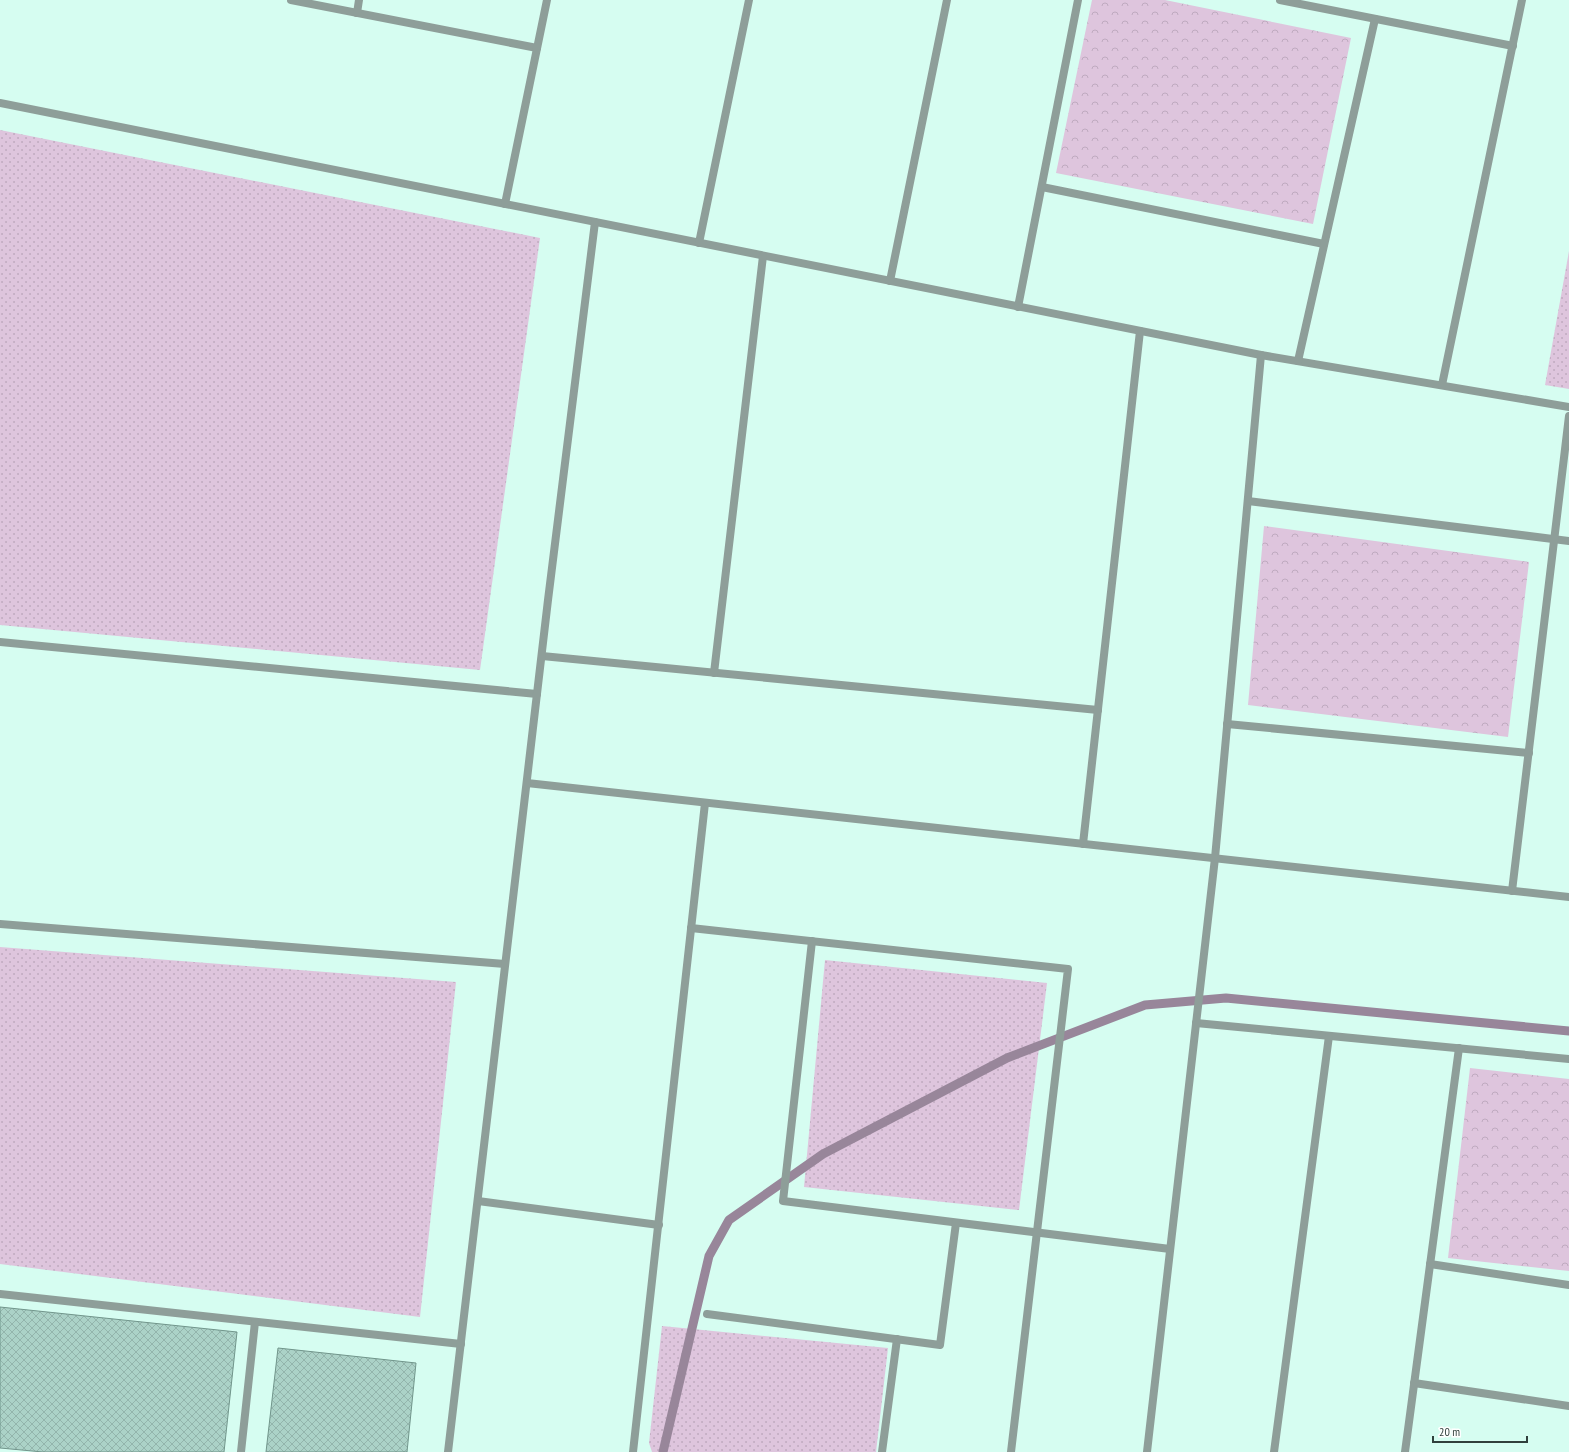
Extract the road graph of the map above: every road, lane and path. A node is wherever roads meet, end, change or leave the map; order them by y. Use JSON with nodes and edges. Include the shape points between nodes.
{"nodes":[{"id":1,"x":291,"y":0,"type":"edge"},
{"id":2,"x":359,"y":0,"type":"edge"},
{"id":3,"x":547,"y":0,"type":"edge"},
{"id":4,"x":749,"y":0,"type":"edge"},
{"id":5,"x":947,"y":0,"type":"edge"},
{"id":6,"x":1078,"y":0,"type":"edge"},
{"id":7,"x":1280,"y":0,"type":"edge"},
{"id":8,"x":1522,"y":0,"type":"edge"},
{"id":9,"x":356,"y":13,"type":"junction"},
{"id":10,"x":1375,"y":19,"type":"junction"},
{"id":11,"x":1513,"y":46,"type":"junction"},
{"id":12,"x":537,"y":48,"type":"junction"},
{"id":13,"x":0,"y":103,"type":"edge"},
{"id":14,"x":1042,"y":187,"type":"junction"},
{"id":15,"x":505,"y":204,"type":"junction"},
{"id":16,"x":595,"y":222,"type":"junction"},
{"id":17,"x":699,"y":243,"type":"junction"},
{"id":18,"x":1324,"y":244,"type":"junction"},
{"id":19,"x":763,"y":256,"type":"junction"},
{"id":20,"x":890,"y":281,"type":"junction"},
{"id":21,"x":1018,"y":306,"type":"junction"},
{"id":22,"x":1140,"y":331,"type":"junction"},
{"id":23,"x":1261,"y":355,"type":"junction"},
{"id":24,"x":1298,"y":361,"type":"junction"},
{"id":25,"x":1442,"y":386,"type":"junction"},
{"id":26,"x":1569,"y":407,"type":"edge"},
{"id":27,"x":1569,"y":416,"type":"edge"},
{"id":28,"x":1248,"y":501,"type":"junction"},
{"id":29,"x":1554,"y":540,"type":"junction"},
{"id":30,"x":1569,"y":541,"type":"edge"},
{"id":31,"x":0,"y":642,"type":"edge"},
{"id":32,"x":542,"y":656,"type":"junction"},
{"id":33,"x":714,"y":673,"type":"junction"},
{"id":34,"x":537,"y":694,"type":"junction"},
{"id":35,"x":1098,"y":710,"type":"junction"},
{"id":36,"x":1227,"y":724,"type":"junction"},
{"id":37,"x":1529,"y":754,"type":"junction"},
{"id":38,"x":527,"y":783,"type":"junction"},
{"id":39,"x":705,"y":803,"type":"junction"},
{"id":40,"x":1083,"y":844,"type":"junction"},
{"id":41,"x":1215,"y":858,"type":"junction"},
{"id":42,"x":1512,"y":891,"type":"junction"},
{"id":43,"x":1569,"y":897,"type":"edge"},
{"id":44,"x":0,"y":924,"type":"edge"},
{"id":45,"x":691,"y":928,"type":"junction"},
{"id":46,"x":812,"y":941,"type":"junction"},
{"id":47,"x":505,"y":964,"type":"junction"},
{"id":48,"x":1196,"y":1023,"type":"junction"},
{"id":49,"x":1329,"y":1036,"type":"junction"},
{"id":50,"x":1459,"y":1048,"type":"junction"},
{"id":51,"x":1569,"y":1059,"type":"edge"},
{"id":52,"x":478,"y":1201,"type":"junction"},
{"id":53,"x":956,"y":1223,"type":"junction"},
{"id":54,"x":659,"y":1225,"type":"junction"},
{"id":55,"x":1037,"y":1232,"type":"junction"},
{"id":56,"x":1170,"y":1249,"type":"junction"},
{"id":57,"x":1430,"y":1264,"type":"junction"},
{"id":58,"x":1569,"y":1285,"type":"edge"},
{"id":59,"x":0,"y":1294,"type":"edge"},
{"id":60,"x":707,"y":1314,"type":"dead end"},
{"id":61,"x":255,"y":1322,"type":"junction"},
{"id":62,"x":897,"y":1339,"type":"junction"},
{"id":63,"x":461,"y":1344,"type":"junction"},
{"id":64,"x":1414,"y":1384,"type":"junction"},
{"id":65,"x":1569,"y":1406,"type":"edge"},
{"id":66,"x":241,"y":1452,"type":"edge"},
{"id":67,"x":448,"y":1452,"type":"edge"},
{"id":68,"x":633,"y":1452,"type":"edge"},
{"id":69,"x":882,"y":1452,"type":"edge"},
{"id":70,"x":1011,"y":1452,"type":"edge"},
{"id":71,"x":1147,"y":1452,"type":"edge"},
{"id":72,"x":1274,"y":1452,"type":"edge"},
{"id":73,"x":1405,"y":1452,"type":"edge"}],
"edges":[{"from":1,"to":9,"type":"street"},
{"from":2,"to":9,"type":"street"},
{"from":3,"to":12,"type":"street"},
{"from":4,"to":17,"type":"street"},
{"from":5,"to":20,"type":"street"},
{"from":6,"to":14,"type":"street"},
{"from":7,"to":10,"type":"street"},
{"from":8,"to":11,"type":"street"},
{"from":9,"to":12,"type":"street"},
{"from":10,"to":11,"type":"street"},
{"from":10,"to":18,"type":"street"},
{"from":11,"to":25,"type":"street"},
{"from":12,"to":15,"type":"street"},
{"from":13,"to":15,"type":"street"},
{"from":14,"to":18,"type":"street"},
{"from":14,"to":21,"type":"street"},
{"from":15,"to":16,"type":"street"},
{"from":16,"to":17,"type":"street"},
{"from":16,"to":32,"type":"street"},
{"from":17,"to":19,"type":"street"},
{"from":18,"to":24,"type":"street"},
{"from":19,"to":20,"type":"street"},
{"from":19,"to":33,"type":"street"},
{"from":20,"to":21,"type":"street"},
{"from":21,"to":22,"type":"street"},
{"from":22,"to":23,"type":"street"},
{"from":22,"to":35,"type":"street"},
{"from":23,"to":24,"type":"street"},
{"from":23,"to":28,"type":"street"},
{"from":24,"to":25,"type":"street"},
{"from":25,"to":26,"type":"street"},
{"from":27,"to":29,"type":"street"},
{"from":28,"to":29,"type":"street"},
{"from":28,"to":36,"type":"street"},
{"from":29,"to":30,"type":"street"},
{"from":29,"to":37,"type":"street"},
{"from":31,"to":34,"type":"street"},
{"from":32,"to":33,"type":"street"},
{"from":32,"to":34,"type":"street"},
{"from":33,"to":35,"type":"street"},
{"from":34,"to":38,"type":"street"},
{"from":35,"to":40,"type":"street"},
{"from":36,"to":37,"type":"street"},
{"from":36,"to":41,"type":"street"},
{"from":37,"to":42,"type":"street"},
{"from":38,"to":39,"type":"street"},
{"from":38,"to":47,"type":"street"},
{"from":39,"to":40,"type":"street"},
{"from":39,"to":45,"type":"street"},
{"from":40,"to":41,"type":"street"},
{"from":41,"to":42,"type":"street"},
{"from":41,"to":48,"type":"street"},
{"from":42,"to":43,"type":"street"},
{"from":44,"to":47,"type":"street"},
{"from":45,"to":46,"type":"street"},
{"from":45,"to":54,"type":"street"},
{"from":46,"to":53,"type":"street","via":[[783,1201]]},
{"from":46,"to":55,"type":"street","via":[[1068,969]]},
{"from":47,"to":52,"type":"street"},
{"from":48,"to":49,"type":"street"},
{"from":48,"to":56,"type":"street"},
{"from":49,"to":50,"type":"street"},
{"from":49,"to":72,"type":"street"},
{"from":50,"to":51,"type":"street"},
{"from":50,"to":57,"type":"street"},
{"from":52,"to":54,"type":"street"},
{"from":52,"to":63,"type":"street"},
{"from":53,"to":55,"type":"street"},
{"from":53,"to":62,"type":"street","via":[[940,1345]]},
{"from":54,"to":68,"type":"street"},
{"from":55,"to":56,"type":"street"},
{"from":55,"to":70,"type":"street"},
{"from":56,"to":71,"type":"street"},
{"from":57,"to":58,"type":"street"},
{"from":57,"to":64,"type":"street"},
{"from":59,"to":61,"type":"street"},
{"from":60,"to":62,"type":"street"},
{"from":61,"to":63,"type":"street"},
{"from":61,"to":66,"type":"street"},
{"from":62,"to":69,"type":"street"},
{"from":63,"to":67,"type":"street"},
{"from":64,"to":65,"type":"street"},
{"from":64,"to":73,"type":"street"}]}
